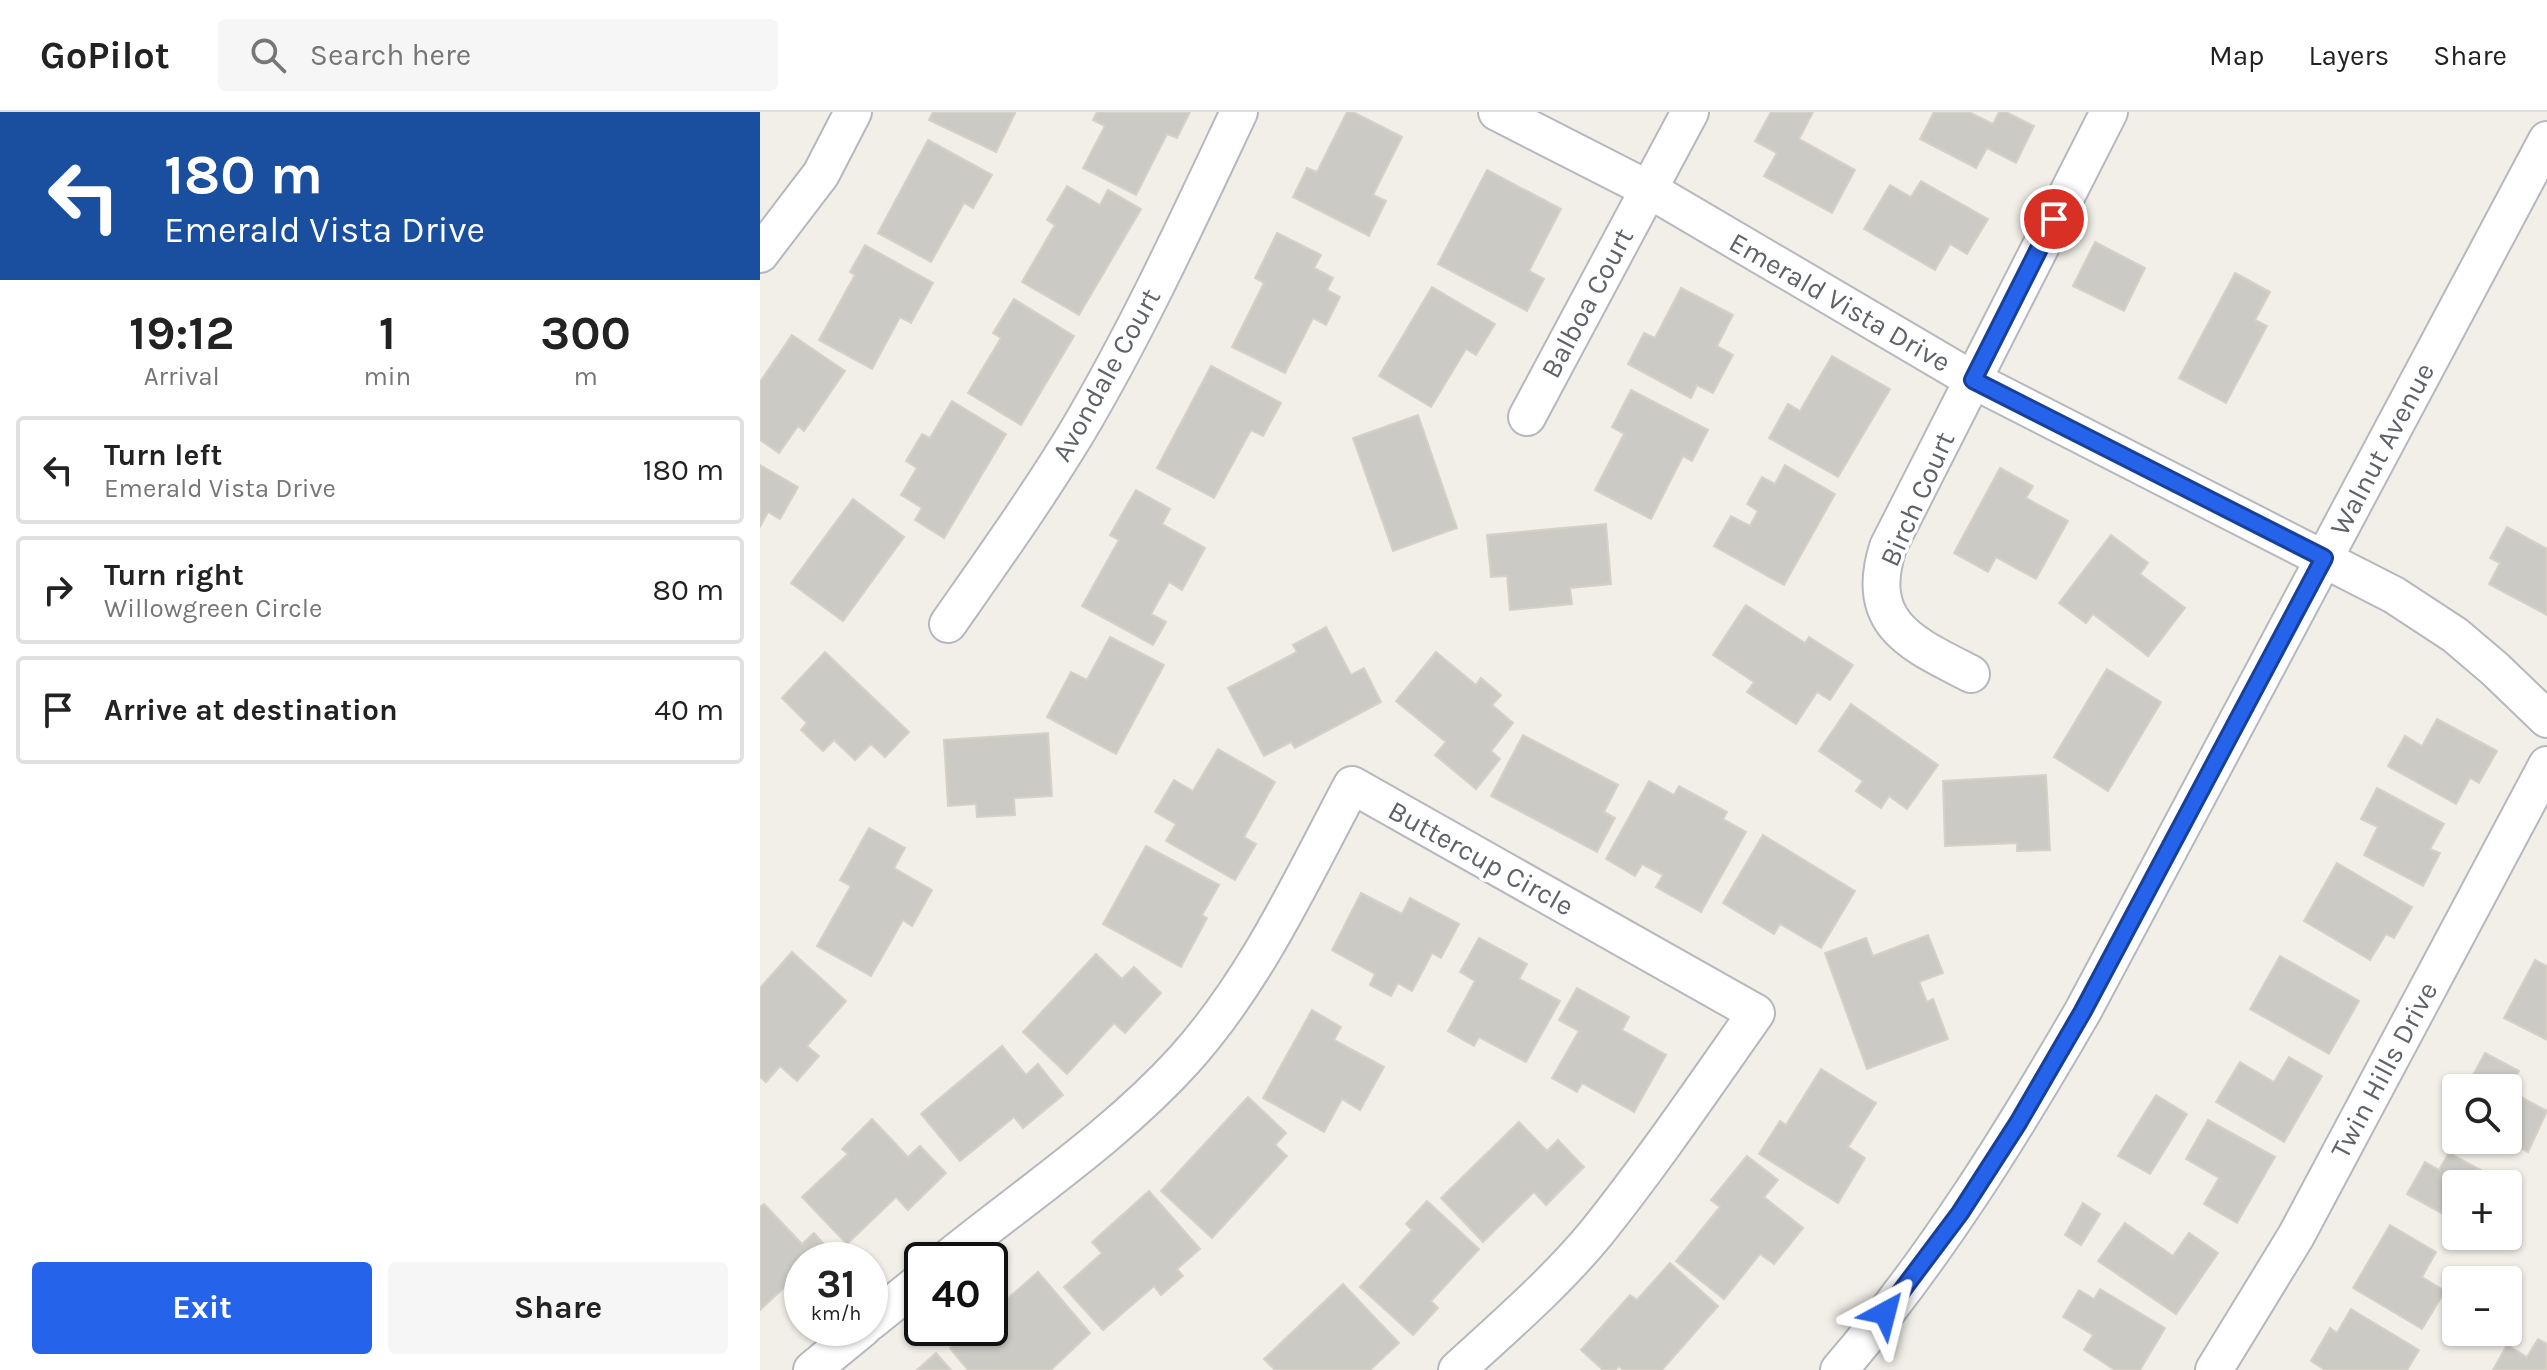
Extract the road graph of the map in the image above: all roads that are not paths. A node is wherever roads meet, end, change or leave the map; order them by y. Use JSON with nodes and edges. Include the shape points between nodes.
{"nodes":[{"id":1,"x":853,"y":112,"type":"edge"},
{"id":2,"x":1239,"y":112,"type":"edge"},
{"id":3,"x":1497,"y":112,"type":"edge"},
{"id":4,"x":1690,"y":112,"type":"edge"},
{"id":5,"x":2109,"y":112,"type":"edge"},
{"id":6,"x":2547,"y":140,"type":"edge"},
{"id":7,"x":1648,"y":189,"type":"junction"},
{"id":8,"x":760,"y":254,"type":"edge"},
{"id":9,"x":1973,"y":380,"type":"junction"},
{"id":10,"x":1527,"y":417,"type":"dead end"},
{"id":11,"x":2324,"y":558,"type":"junction"},
{"id":12,"x":948,"y":624,"type":"dead end"},
{"id":13,"x":1971,"y":674,"type":"dead end"},
{"id":14,"x":2547,"y":719,"type":"edge"},
{"id":15,"x":2547,"y":765,"type":"edge"},
{"id":16,"x":969,"y":1242,"type":"edge"},
{"id":17,"x":904,"y":1295,"type":"edge"},
{"id":18,"x":888,"y":1307,"type":"edge"},
{"id":19,"x":841,"y":1346,"type":"edge"},
{"id":20,"x":812,"y":1370,"type":"edge"},
{"id":21,"x":1457,"y":1370,"type":"edge"},
{"id":22,"x":1839,"y":1370,"type":"edge"},
{"id":23,"x":2214,"y":1370,"type":"edge"}],
"edges":[{"from":1,"to":8,"type":"street","via":[[821,174]]},
{"from":2,"to":12,"type":"street","name":"Avondale Court","via":[[1104,385]]},
{"from":3,"to":7,"type":"street","name":"Emerald Vista Drive"},
{"from":4,"to":7,"type":"street","name":"Balboa Court"},
{"from":5,"to":9,"type":"street","name":"Birch Court"},
{"from":6,"to":11,"type":"street","name":"Walnut Avenue"},
{"from":7,"to":9,"type":"street","name":"Emerald Vista Drive"},
{"from":7,"to":10,"type":"street","name":"Balboa Court"},
{"from":9,"to":11,"type":"street","name":"Emerald Vista Drive"},
{"from":9,"to":13,"type":"street","name":"Birch Court","via":[[1888,547],[1881,586],[1885,607],[1905,637]]},
{"from":11,"to":14,"type":"street","name":"Emerald Vista Drive","via":[[2455,635]]},
{"from":11,"to":22,"type":"street","name":"Walnut Avenue","via":[[2018,1123],[1960,1213]]},
{"from":15,"to":23,"type":"street","name":"Twin Hills Drive","via":[[2296,1236]]},
{"from":16,"to":21,"type":"street","name":"Buttercup Circle","via":[[1138,1108],[1185,1058],[1269,940],[1352,785],[1756,1013],[1595,1234]]},
{"from":17,"to":18,"type":"street"},
{"from":19,"to":20,"type":"street"}]}
